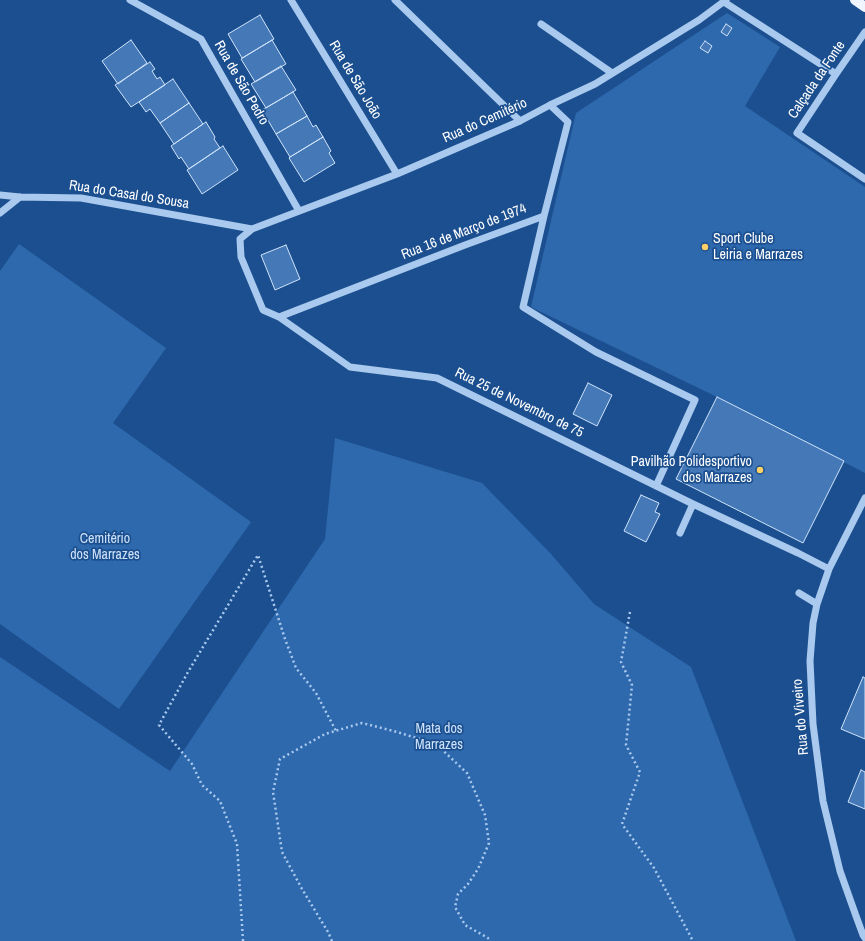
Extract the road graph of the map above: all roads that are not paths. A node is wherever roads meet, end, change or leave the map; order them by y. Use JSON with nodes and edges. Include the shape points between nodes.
{"nodes":[{"id":1,"x":130,"y":0,"type":"edge"},
{"id":2,"x":291,"y":0,"type":"edge"},
{"id":3,"x":395,"y":0,"type":"edge"},
{"id":4,"x":855,"y":0,"type":"edge"},
{"id":5,"x":725,"y":1,"type":"edge"},
{"id":6,"x":865,"y":7,"type":"edge"},
{"id":7,"x":541,"y":24,"type":"dead end"},
{"id":8,"x":865,"y":32,"type":"edge"},
{"id":9,"x":612,"y":73,"type":"junction"},
{"id":10,"x":836,"y":74,"type":"junction"},
{"id":11,"x":550,"y":105,"type":"junction"},
{"id":12,"x":520,"y":121,"type":"junction"},
{"id":13,"x":397,"y":174,"type":"junction"},
{"id":14,"x":865,"y":179,"type":"edge"},
{"id":15,"x":0,"y":195,"type":"edge"},
{"id":16,"x":20,"y":197,"type":"junction"},
{"id":17,"x":299,"y":211,"type":"junction"},
{"id":18,"x":0,"y":213,"type":"edge"},
{"id":19,"x":544,"y":216,"type":"junction"},
{"id":20,"x":252,"y":229,"type":"junction"},
{"id":21,"x":240,"y":239,"type":"joint"},
{"id":22,"x":279,"y":317,"type":"junction"},
{"id":23,"x":656,"y":486,"type":"junction"},
{"id":24,"x":865,"y":498,"type":"edge"},
{"id":25,"x":693,"y":504,"type":"junction"},
{"id":26,"x":680,"y":533,"type":"dead end"},
{"id":27,"x":829,"y":569,"type":"junction"},
{"id":28,"x":799,"y":593,"type":"dead end"},
{"id":29,"x":817,"y":604,"type":"junction"},
{"id":30,"x":865,"y":938,"type":"edge"}],
"edges":[{"from":1,"to":17,"type":"street","name":"Rua de São Pedro","via":[[201,39]]},
{"from":2,"to":13,"type":"street","name":"Rua de São João"},
{"from":3,"to":12,"type":"street"},
{"from":4,"to":6,"type":"main road"},
{"from":5,"to":9,"type":"street","name":"Rua do Cemitério","via":[[699,20]]},
{"from":5,"to":10,"type":"street"},
{"from":7,"to":9,"type":"street"},
{"from":8,"to":10,"type":"street","name":"Calçada da Fonte"},
{"from":9,"to":11,"type":"street","name":"Rua do Cemitério"},
{"from":10,"to":14,"type":"street","name":"Calçada da Fonte","via":[[797,133]]},
{"from":11,"to":12,"type":"street","name":"Rua do Cemitério"},
{"from":11,"to":19,"type":"street","name":"Rua 16 de Março de 1974","via":[[568,122]]},
{"from":12,"to":13,"type":"street","name":"Rua do Cemitério"},
{"from":13,"to":17,"type":"street","name":"Rua do Cemitério"},
{"from":15,"to":16,"type":"street","name":"Rua do Casal do Sousa"},
{"from":16,"to":18,"type":"street"},
{"from":16,"to":20,"type":"street","name":"Rua do Casal do Sousa","via":[[81,198]]},
{"from":17,"to":20,"type":"street","name":"Rua do Cemitério"},
{"from":19,"to":22,"type":"street","name":"Rua 16 de Março de 1974"},
{"from":19,"to":23,"type":"street","via":[[523,307],[596,352],[695,400]]},
{"from":20,"to":21,"type":"street","name":"Rua do Cemitério"},
{"from":21,"to":22,"type":"street","name":"Rua 25 de Novembro de 75","via":[[241,257],[263,310]]},
{"from":22,"to":23,"type":"street","name":"Rua 25 de Novembro de 75","via":[[350,367],[438,378]]},
{"from":23,"to":25,"type":"street","name":"Rua 25 de Novembro de 75"},
{"from":24,"to":27,"type":"street","name":"Rua do Viveiro"},
{"from":25,"to":26,"type":"street"},
{"from":25,"to":27,"type":"street","name":"Rua 25 de Novembro de 75"},
{"from":27,"to":29,"type":"street","name":"Rua do Viveiro"},
{"from":28,"to":29,"type":"street"},
{"from":29,"to":30,"type":"street","name":"Rua do Viveiro","via":[[810,661],[813,724],[823,801],[840,871]]}]}
